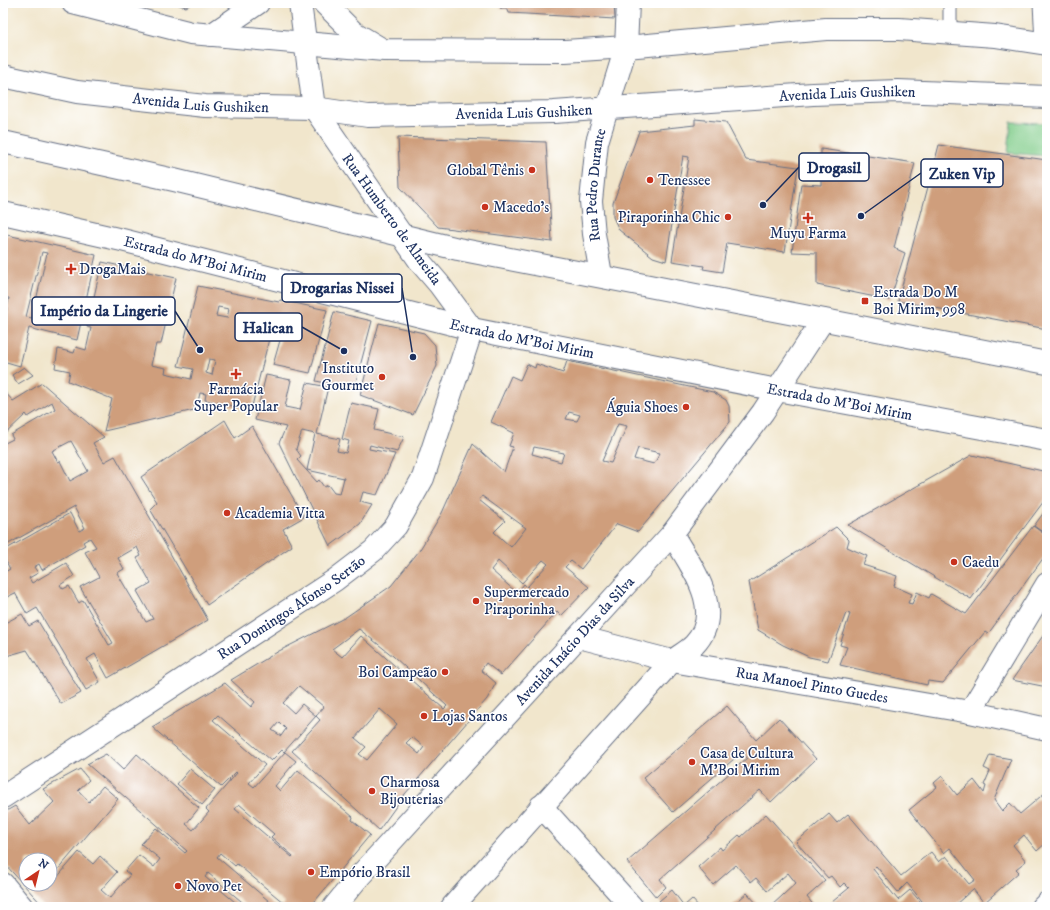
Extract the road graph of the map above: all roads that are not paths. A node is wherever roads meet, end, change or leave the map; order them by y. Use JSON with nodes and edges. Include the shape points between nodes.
{"nodes":[{"id":1,"x":73,"y":3,"type":"edge"},
{"id":2,"x":258,"y":3,"type":"edge"},
{"id":3,"x":300,"y":3,"type":"edge"},
{"id":4,"x":324,"y":3,"type":"edge"},
{"id":5,"x":628,"y":3,"type":"edge"},
{"id":6,"x":950,"y":3,"type":"edge"},
{"id":7,"x":1040,"y":3,"type":"edge"},
{"id":8,"x":950,"y":33,"type":"junction"},
{"id":9,"x":201,"y":34,"type":"junction"},
{"id":10,"x":305,"y":43,"type":"junction"},
{"id":11,"x":1044,"y":43,"type":"edge"},
{"id":12,"x":626,"y":47,"type":"junction"},
{"id":13,"x":384,"y":50,"type":"junction"},
{"id":14,"x":3,"y":76,"type":"edge"},
{"id":15,"x":1047,"y":98,"type":"edge"},
{"id":16,"x":314,"y":108,"type":"junction"},
{"id":17,"x":606,"y":109,"type":"junction"},
{"id":18,"x":3,"y":142,"type":"edge"},
{"id":19,"x":3,"y":213,"type":"edge"},
{"id":20,"x":402,"y":236,"type":"junction"},
{"id":21,"x":601,"y":275,"type":"junction"},
{"id":22,"x":823,"y":320,"type":"junction"},
{"id":23,"x":472,"y":329,"type":"junction"},
{"id":24,"x":1047,"y":363,"type":"edge"},
{"id":25,"x":777,"y":390,"type":"junction"},
{"id":26,"x":1047,"y":440,"type":"edge"},
{"id":27,"x":672,"y":534,"type":"junction"},
{"id":28,"x":1047,"y":584,"type":"edge"},
{"id":29,"x":579,"y":637,"type":"junction"},
{"id":30,"x":672,"y":661,"type":"junction"},
{"id":31,"x":970,"y":712,"type":"junction"},
{"id":32,"x":1047,"y":729,"type":"edge"},
{"id":33,"x":3,"y":797,"type":"edge"},
{"id":34,"x":541,"y":806,"type":"junction"},
{"id":35,"x":3,"y":884,"type":"edge"},
{"id":36,"x":1047,"y":903,"type":"edge"},
{"id":37,"x":22,"y":907,"type":"edge"},
{"id":38,"x":334,"y":907,"type":"edge"},
{"id":39,"x":452,"y":907,"type":"edge"},
{"id":40,"x":632,"y":907,"type":"edge"},
{"id":41,"x":1043,"y":907,"type":"edge"}],
"edges":[{"from":1,"to":9,"type":"main road"},
{"from":2,"to":9,"type":"main road"},
{"from":3,"to":10,"type":"main road"},
{"from":4,"to":13,"type":"main road","via":[[353,32]]},
{"from":5,"to":12,"type":"main road","name":"Rua Pedro Durante"},
{"from":6,"to":8,"type":"lane"},
{"from":7,"to":11,"type":"lane"},
{"from":8,"to":11,"type":"main road"},
{"from":8,"to":12,"type":"main road","via":[[899,29],[826,29]]},
{"from":9,"to":10,"type":"main road"},
{"from":10,"to":13,"type":"main road"},
{"from":10,"to":16,"type":"main road"},
{"from":12,"to":13,"type":"main road","via":[[558,51]]},
{"from":12,"to":17,"type":"main road","name":"Rua Pedro Durante"},
{"from":14,"to":16,"type":"main road","name":"Avenida Luis Gushiken","via":[[77,92],[205,106]]},
{"from":15,"to":17,"type":"main road","name":"Avenida Luis Gushiken","via":[[898,91],[813,94]]},
{"from":16,"to":17,"type":"main road","name":"Avenida Luis Gushiken","via":[[368,116]]},
{"from":16,"to":20,"type":"main road","name":"Rua Humberto de Almeida"},
{"from":17,"to":21,"type":"main road","name":"Rua Pedro Durante","via":[[597,142],[591,201]]},
{"from":18,"to":20,"type":"main road","via":[[174,180]]},
{"from":19,"to":23,"type":"main road","name":"Estrada do M'Boi Mirim","via":[[122,240]]},
{"from":20,"to":21,"type":"main road"},
{"from":20,"to":23,"type":"main road","name":"Rua Humberto de Almeida"},
{"from":21,"to":22,"type":"main road"},
{"from":22,"to":24,"type":"main road"},
{"from":22,"to":25,"type":"main road","name":"Avenida Inácio Dias da Silva"},
{"from":23,"to":25,"type":"main road","name":"Estrada do M'Boi Mirim"},
{"from":23,"to":33,"type":"main road","name":"Rua Domingos Afonso Sertão","via":[[423,478],[396,526],[373,551],[335,580]]},
{"from":25,"to":26,"type":"main road","name":"Estrada do M'Boi Mirim"},
{"from":25,"to":27,"type":"main road","name":"Avenida Inácio Dias da Silva"},
{"from":27,"to":29,"type":"main road","name":"Avenida Inácio Dias da Silva"},
{"from":27,"to":30,"type":"main road","via":[[700,583],[707,614],[704,631],[694,645]]},
{"from":28,"to":31,"type":"main road"},
{"from":29,"to":30,"type":"main road","name":"Rua Manoel Pinto Guedes"},
{"from":29,"to":38,"type":"main road","name":"Avenida Inácio Dias da Silva"},
{"from":30,"to":31,"type":"main road","name":"Rua Manoel Pinto Guedes"},
{"from":30,"to":34,"type":"main road"},
{"from":31,"to":32,"type":"main road","name":"Rua Manoel Pinto Guedes"},
{"from":34,"to":39,"type":"main road"},
{"from":34,"to":40,"type":"main road"},
{"from":35,"to":37,"type":"main road"},
{"from":36,"to":41,"type":"main road"}]}
